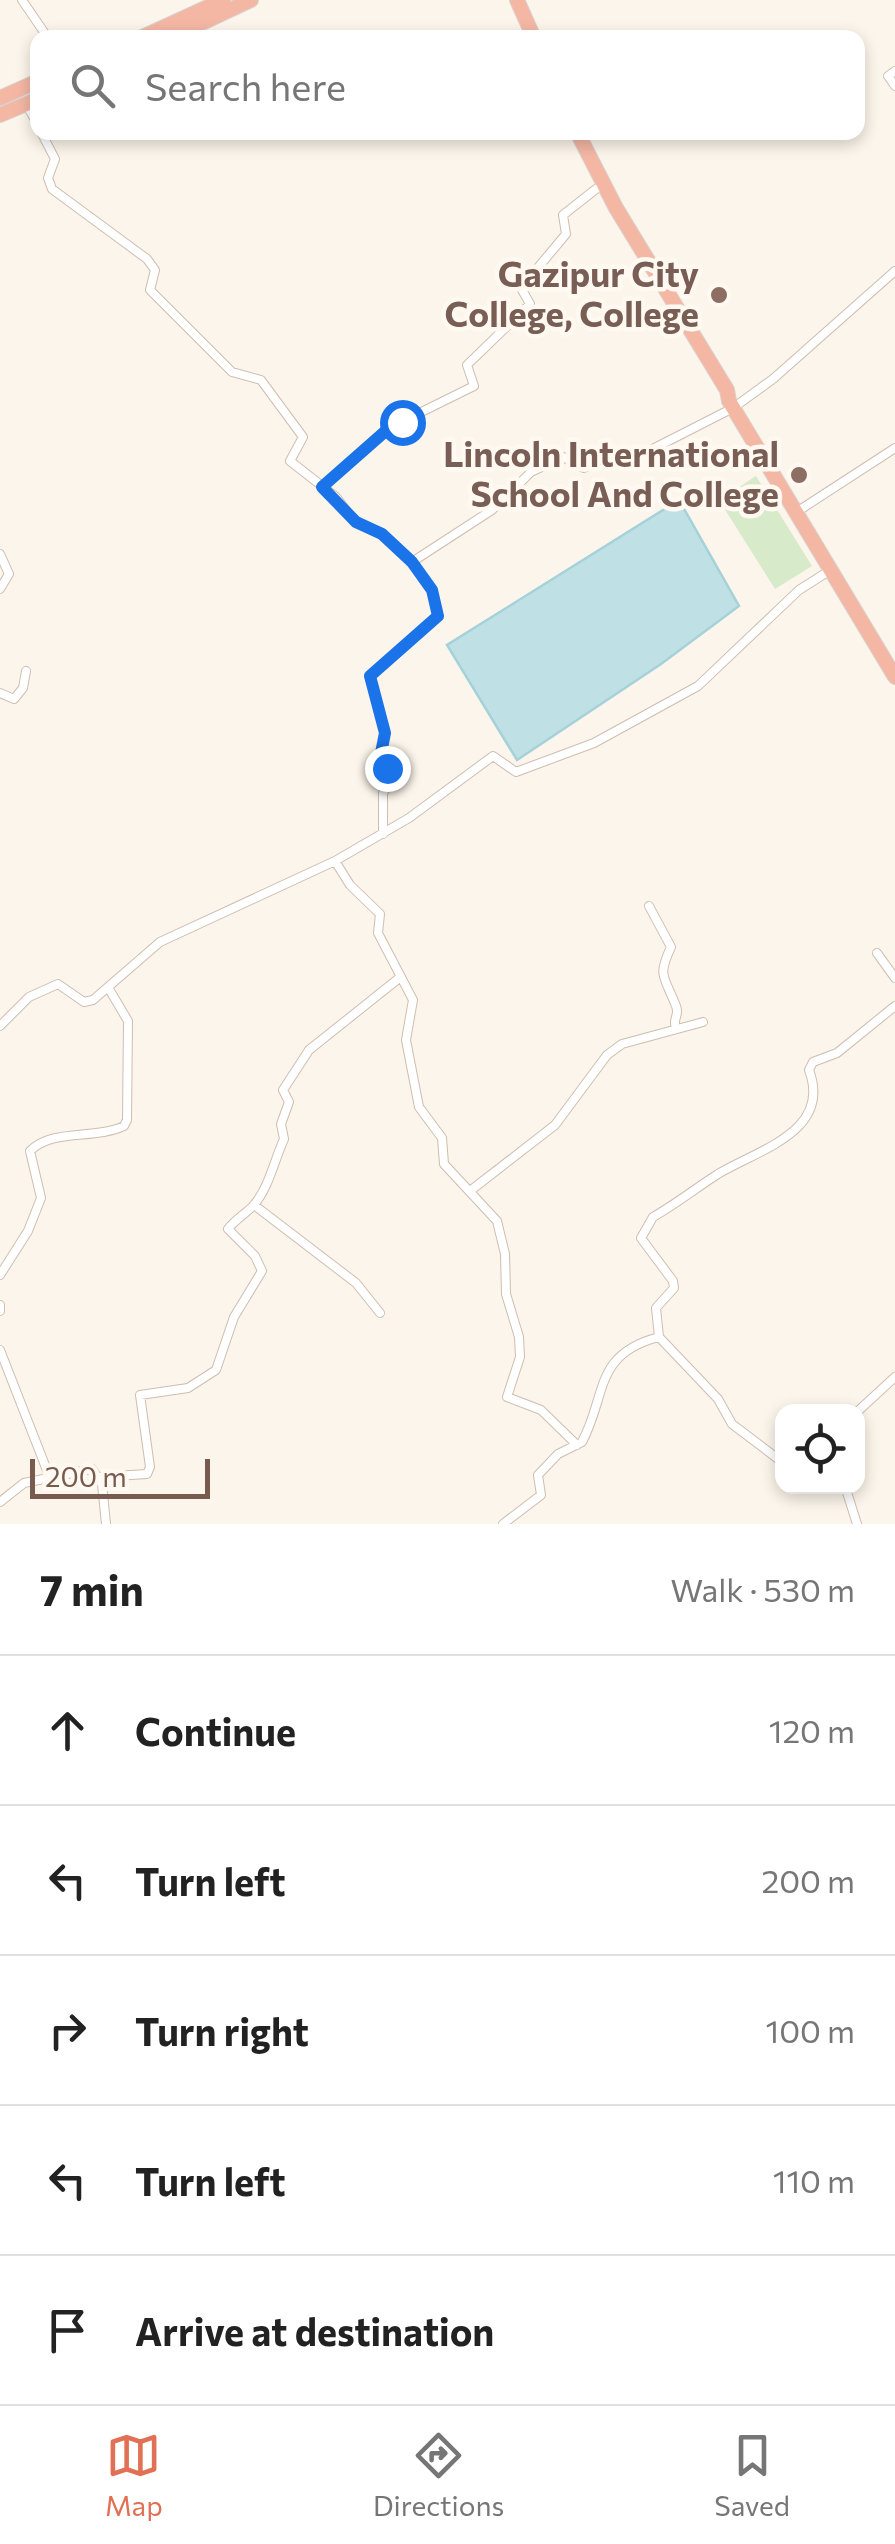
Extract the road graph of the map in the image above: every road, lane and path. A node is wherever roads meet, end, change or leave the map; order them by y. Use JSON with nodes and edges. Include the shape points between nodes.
{"nodes":[{"id":1,"x":22,"y":0,"type":"edge"},
{"id":2,"x":206,"y":0,"type":"edge"},
{"id":3,"x":223,"y":0,"type":"edge"},
{"id":4,"x":251,"y":0,"type":"edge"},
{"id":5,"x":509,"y":0,"type":"edge"},
{"id":6,"x":517,"y":0,"type":"edge"},
{"id":7,"x":43,"y":30,"type":"edge"},
{"id":8,"x":144,"y":30,"type":"edge"},
{"id":9,"x":157,"y":30,"type":"edge"},
{"id":10,"x":187,"y":30,"type":"edge"},
{"id":11,"x":522,"y":30,"type":"edge"},
{"id":12,"x":530,"y":30,"type":"edge"},
{"id":13,"x":895,"y":71,"type":"edge"},
{"id":14,"x":895,"y":86,"type":"edge"},
{"id":15,"x":30,"y":88,"type":"edge"},
{"id":16,"x":0,"y":101,"type":"edge"},
{"id":17,"x":30,"y":102,"type":"edge"},
{"id":18,"x":0,"y":115,"type":"edge"},
{"id":19,"x":45,"y":140,"type":"edge"},
{"id":20,"x":573,"y":140,"type":"edge"},
{"id":21,"x":582,"y":140,"type":"edge"},
{"id":22,"x":596,"y":189,"type":"junction"},
{"id":23,"x":895,"y":271,"type":"edge"},
{"id":24,"x":731,"y":405,"type":"junction"},
{"id":25,"x":895,"y":448,"type":"edge"},
{"id":26,"x":322,"y":487,"type":"junction"},
{"id":27,"x":794,"y":513,"type":"junction"},
{"id":28,"x":0,"y":554,"type":"edge"},
{"id":29,"x":412,"y":562,"type":"junction"},
{"id":30,"x":829,"y":571,"type":"junction"},
{"id":31,"x":0,"y":589,"type":"edge"},
{"id":32,"x":26,"y":671,"type":"dead end"},
{"id":33,"x":895,"y":678,"type":"edge"},
{"id":34,"x":0,"y":693,"type":"edge"},
{"id":35,"x":383,"y":834,"type":"junction"},
{"id":36,"x":335,"y":861,"type":"junction"},
{"id":37,"x":649,"y":906,"type":"dead end"},
{"id":38,"x":878,"y":953,"type":"dead end"},
{"id":39,"x":398,"y":978,"type":"junction"},
{"id":40,"x":895,"y":978,"type":"edge"},
{"id":41,"x":109,"y":988,"type":"junction"},
{"id":42,"x":895,"y":1006,"type":"edge"},
{"id":43,"x":703,"y":1022,"type":"dead end"},
{"id":44,"x":0,"y":1026,"type":"edge"},
{"id":45,"x":676,"y":1028,"type":"junction"},
{"id":46,"x":470,"y":1191,"type":"junction"},
{"id":47,"x":254,"y":1205,"type":"junction"},
{"id":48,"x":0,"y":1275,"type":"edge"},
{"id":49,"x":380,"y":1313,"type":"dead end"},
{"id":50,"x":659,"y":1337,"type":"junction"},
{"id":51,"x":0,"y":1350,"type":"edge"},
{"id":52,"x":895,"y":1377,"type":"edge"},
{"id":53,"x":865,"y":1405,"type":"edge"},
{"id":54,"x":577,"y":1444,"type":"junction"},
{"id":55,"x":775,"y":1457,"type":"edge"},
{"id":56,"x":99,"y":1477,"type":"junction"},
{"id":57,"x":50,"y":1478,"type":"junction"},
{"id":58,"x":848,"y":1494,"type":"edge"},
{"id":59,"x":0,"y":1502,"type":"edge"},
{"id":60,"x":106,"y":1524,"type":"edge"},
{"id":61,"x":503,"y":1524,"type":"edge"},
{"id":62,"x":857,"y":1524,"type":"edge"}],
"edges":[{"from":1,"to":7,"type":"street"},
{"from":2,"to":8,"type":"highway"},
{"from":3,"to":9,"type":"highway"},
{"from":4,"to":10,"type":"highway"},
{"from":5,"to":11,"type":"highway"},
{"from":6,"to":12,"type":"highway"},
{"from":13,"to":14,"type":"street","via":[[888,78]]},
{"from":15,"to":16,"type":"highway"},
{"from":17,"to":18,"type":"highway"},
{"from":19,"to":26,"type":"street","via":[[55,159],[48,178],[52,189],[147,259],[155,270],[150,290],[232,372],[262,380],[303,437],[290,461]]},
{"from":20,"to":22,"type":"highway"},
{"from":21,"to":24,"type":"highway"},
{"from":22,"to":24,"type":"highway"},
{"from":22,"to":26,"type":"street","via":[[564,215],[566,234],[522,288],[530,304],[467,365],[471,389],[389,428]]},
{"from":23,"to":24,"type":"street","via":[[773,379]]},
{"from":24,"to":27,"type":"highway"},
{"from":24,"to":29,"type":"street","via":[[627,462],[613,451],[589,466],[563,456],[531,472],[492,510]]},
{"from":25,"to":27,"type":"street"},
{"from":26,"to":29,"type":"street","via":[[356,522],[382,534]]},
{"from":27,"to":30,"type":"highway"},
{"from":28,"to":31,"type":"street","via":[[8,568]]},
{"from":29,"to":35,"type":"street","via":[[432,590],[438,616],[370,676],[390,783]]},
{"from":30,"to":33,"type":"highway"},
{"from":30,"to":35,"type":"street","via":[[799,590],[698,686],[594,743],[528,770],[516,772],[493,756]]},
{"from":32,"to":34,"type":"street","via":[[14,700]]},
{"from":35,"to":36,"type":"street"},
{"from":36,"to":39,"type":"street","via":[[380,914],[378,933]]},
{"from":36,"to":41,"type":"street","via":[[160,942]]},
{"from":37,"to":45,"type":"street","via":[[672,950],[662,972],[678,1010]]},
{"from":38,"to":40,"type":"street"},
{"from":39,"to":46,"type":"street","via":[[413,1000],[406,1040],[420,1107],[442,1138],[444,1164]]},
{"from":39,"to":47,"type":"street","via":[[310,1050],[285,1086],[284,1138]]},
{"from":41,"to":44,"type":"street","via":[[84,1002],[64,985],[42,989]]},
{"from":41,"to":48,"type":"street","via":[[128,1020],[128,1120],[98,1136],[50,1137],[30,1151],[41,1198]]},
{"from":42,"to":50,"type":"street","via":[[837,1053],[813,1062],[814,1102],[790,1135],[647,1221],[642,1242],[674,1288],[656,1308]]},
{"from":43,"to":45,"type":"street"},
{"from":45,"to":46,"type":"street","via":[[607,1055],[555,1126]]},
{"from":46,"to":54,"type":"street","via":[[496,1218],[505,1254],[520,1357],[507,1397],[541,1410]]},
{"from":47,"to":49,"type":"street","via":[[356,1282]]},
{"from":47,"to":56,"type":"street","via":[[228,1229],[262,1272],[234,1317],[216,1370],[188,1388],[140,1394],[147,1474]]},
{"from":50,"to":54,"type":"street","via":[[603,1375],[585,1437]]},
{"from":50,"to":55,"type":"street","via":[[732,1424]]},
{"from":51,"to":57,"type":"street"},
{"from":52,"to":53,"type":"street"},
{"from":54,"to":61,"type":"street","via":[[538,1475],[540,1495]]},
{"from":56,"to":57,"type":"street","via":[[86,1469]]},
{"from":56,"to":60,"type":"street"},
{"from":57,"to":59,"type":"street","via":[[24,1483]]},
{"from":58,"to":62,"type":"street"}]}
